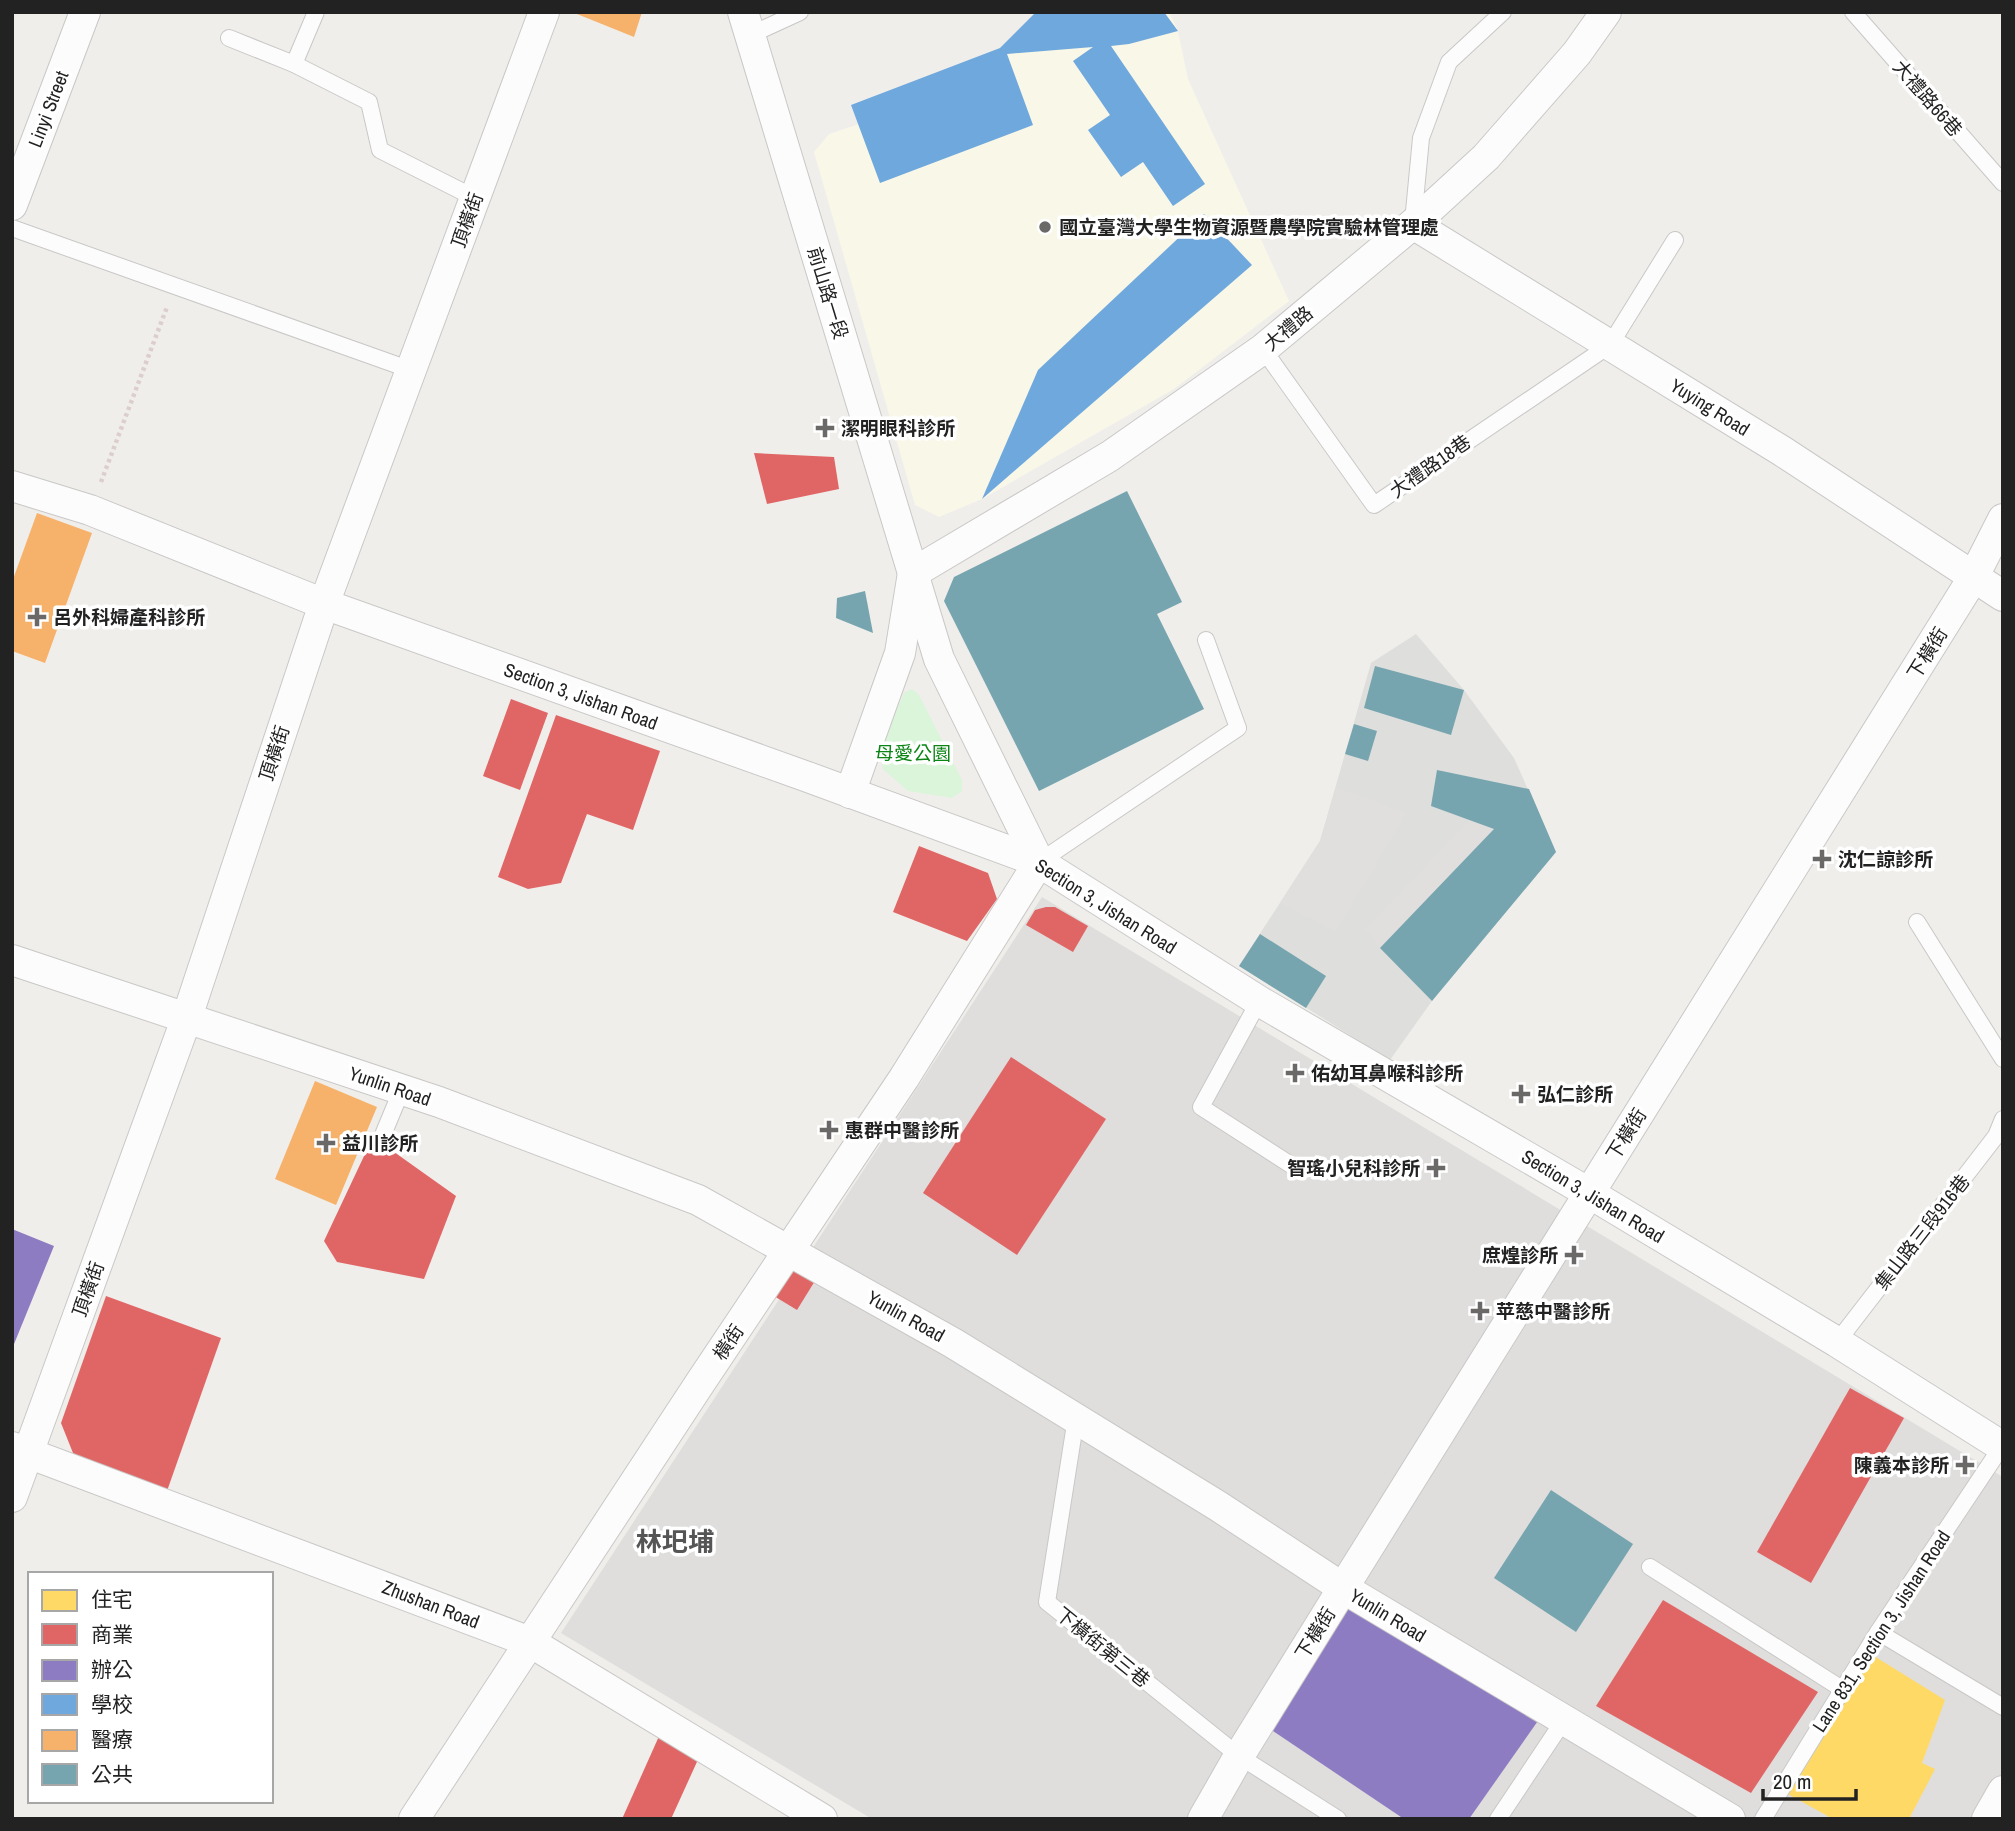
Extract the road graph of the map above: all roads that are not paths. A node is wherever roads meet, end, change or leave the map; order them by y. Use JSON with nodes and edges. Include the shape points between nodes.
{"nodes":[{"id":1,"x":85,"y":12,"type":"edge"},
{"id":2,"x":316,"y":12,"type":"edge"},
{"id":3,"x":544,"y":12,"type":"edge"},
{"id":4,"x":800,"y":12,"type":"edge"},
{"id":5,"x":1503,"y":12,"type":"edge"},
{"id":6,"x":1606,"y":12,"type":"edge"},
{"id":7,"x":1853,"y":12,"type":"edge"},
{"id":8,"x":746,"y":24,"type":"edge"},
{"id":9,"x":229,"y":38,"type":"dead end"},
{"id":10,"x":294,"y":64,"type":"junction"},
{"id":11,"x":2003,"y":183,"type":"edge"},
{"id":12,"x":475,"y":198,"type":"junction"},
{"id":13,"x":13,"y":200,"type":"edge"},
{"id":14,"x":1413,"y":224,"type":"junction"},
{"id":15,"x":12,"y":228,"type":"edge"},
{"id":16,"x":1675,"y":240,"type":"dead end"},
{"id":17,"x":1610,"y":345,"type":"junction"},
{"id":18,"x":1263,"y":349,"type":"junction"},
{"id":19,"x":411,"y":370,"type":"junction"},
{"id":20,"x":12,"y":486,"type":"edge"},
{"id":21,"x":2003,"y":519,"type":"edge"},
{"id":22,"x":912,"y":573,"type":"junction"},
{"id":23,"x":1973,"y":578,"type":"junction"},
{"id":24,"x":2003,"y":596,"type":"edge"},
{"id":25,"x":324,"y":604,"type":"junction"},
{"id":26,"x":1206,"y":640,"type":"dead end"},
{"id":27,"x":850,"y":793,"type":"junction"},
{"id":28,"x":1039,"y":862,"type":"junction"},
{"id":29,"x":1917,"y":922,"type":"dead end"},
{"id":30,"x":12,"y":960,"type":"edge"},
{"id":31,"x":1259,"y":1001,"type":"junction"},
{"id":32,"x":187,"y":1017,"type":"junction"},
{"id":33,"x":2003,"y":1059,"type":"edge"},
{"id":34,"x":402,"y":1089,"type":"junction"},
{"id":35,"x":2003,"y":1119,"type":"edge"},
{"id":36,"x":380,"y":1142,"type":"dead end"},
{"id":37,"x":1291,"y":1165,"type":"dead end"},
{"id":38,"x":1589,"y":1193,"type":"junction"},
{"id":39,"x":790,"y":1251,"type":"junction"},
{"id":40,"x":1837,"y":1342,"type":"junction"},
{"id":41,"x":1076,"y":1418,"type":"junction"},
{"id":42,"x":2002,"y":1446,"type":"edge"},
{"id":43,"x":20,"y":1450,"type":"edge"},
{"id":44,"x":12,"y":1497,"type":"edge"},
{"id":45,"x":1650,"y":1567,"type":"dead end"},
{"id":46,"x":1342,"y":1588,"type":"junction"},
{"id":47,"x":1878,"y":1632,"type":"junction"},
{"id":48,"x":530,"y":1642,"type":"junction"},
{"id":49,"x":1842,"y":1689,"type":"junction"},
{"id":50,"x":2003,"y":1707,"type":"edge"},
{"id":51,"x":1564,"y":1720,"type":"junction"},
{"id":52,"x":1239,"y":1756,"type":"junction"},
{"id":53,"x":2003,"y":1791,"type":"edge"},
{"id":54,"x":414,"y":1819,"type":"edge"},
{"id":55,"x":821,"y":1819,"type":"edge"},
{"id":56,"x":1203,"y":1819,"type":"edge"},
{"id":57,"x":1338,"y":1819,"type":"edge"},
{"id":58,"x":1497,"y":1819,"type":"edge"},
{"id":59,"x":1730,"y":1819,"type":"edge"},
{"id":60,"x":1763,"y":1819,"type":"edge"},
{"id":61,"x":1987,"y":1819,"type":"edge"}],
"edges":[{"from":1,"to":13,"type":"street","name":"Linyi Street"},
{"from":2,"to":10,"type":"lane"},
{"from":3,"to":12,"type":"street","name":"頂橫街"},
{"from":4,"to":8,"type":"lane"},
{"from":5,"to":14,"type":"lane","via":[[1449,62],[1421,138]]},
{"from":6,"to":14,"type":"street","name":"大禮路","via":[[1577,53],[1486,157]]},
{"from":7,"to":11,"type":"lane","name":"大禮路66巷"},
{"from":8,"to":22,"type":"street","name":"前山路一段"},
{"from":9,"to":10,"type":"lane"},
{"from":10,"to":12,"type":"lane","via":[[369,102],[380,150]]},
{"from":12,"to":19,"type":"street","name":"頂橫街"},
{"from":14,"to":17,"type":"street","name":"Yuying Road"},
{"from":14,"to":18,"type":"street","name":"大禮路"},
{"from":15,"to":19,"type":"lane"},
{"from":16,"to":17,"type":"lane"},
{"from":17,"to":18,"type":"lane","name":"大禮路18巷","via":[[1374,505]]},
{"from":17,"to":23,"type":"street","name":"Yuying Road","via":[[1782,451]]},
{"from":18,"to":22,"type":"street","name":"大禮路","via":[[1111,456]]},
{"from":19,"to":25,"type":"street","name":"頂橫街"},
{"from":20,"to":25,"type":"street","name":"Section 3, Jishan Road","via":[[90,510]]},
{"from":21,"to":23,"type":"street","name":"下橫街"},
{"from":22,"to":27,"type":"street","name":"前山路一段","via":[[900,653]]},
{"from":22,"to":28,"type":"street","name":"前山路一段","via":[[939,659]]},
{"from":23,"to":24,"type":"street","name":"Yuying Road"},
{"from":23,"to":38,"type":"street","name":"下橫街"},
{"from":25,"to":27,"type":"street","name":"Section 3, Jishan Road"},
{"from":25,"to":32,"type":"street","name":"頂橫街"},
{"from":26,"to":28,"type":"lane","via":[[1238,728]]},
{"from":27,"to":28,"type":"street","name":"Section 3, Jishan Road"},
{"from":28,"to":31,"type":"street","name":"Section 3, Jishan Road"},
{"from":28,"to":39,"type":"street","name":"橫街"},
{"from":29,"to":33,"type":"lane"},
{"from":30,"to":32,"type":"street","name":"Yunlin Road"},
{"from":31,"to":37,"type":"lane","via":[[1201,1107]]},
{"from":31,"to":38,"type":"street","name":"Section 3, Jishan Road"},
{"from":32,"to":34,"type":"street","name":"Yunlin Road"},
{"from":32,"to":43,"type":"street","name":"頂橫街"},
{"from":34,"to":36,"type":"lane"},
{"from":34,"to":39,"type":"street","name":"Yunlin Road","via":[[698,1200]]},
{"from":35,"to":40,"type":"lane","name":"集山路三段916巷","via":[[1996,1136]]},
{"from":38,"to":40,"type":"street","name":"Section 3, Jishan Road"},
{"from":38,"to":46,"type":"street","name":"下橫街"},
{"from":39,"to":41,"type":"street","name":"Yunlin Road"},
{"from":39,"to":48,"type":"street","name":"橫街"},
{"from":40,"to":42,"type":"street","name":"Section 3, Jishan Road"},
{"from":41,"to":46,"type":"street","name":"Yunlin Road"},
{"from":41,"to":52,"type":"lane","name":"下橫街第三巷","via":[[1047,1602]]},
{"from":42,"to":47,"type":"lane","name":"Lane 831, Section 3, Jishan Road"},
{"from":43,"to":44,"type":"street","name":"頂橫街"},
{"from":43,"to":48,"type":"street","name":"Zhushan Road"},
{"from":45,"to":49,"type":"lane"},
{"from":46,"to":51,"type":"street","name":"Yunlin Road"},
{"from":46,"to":52,"type":"street","name":"下橫街"},
{"from":47,"to":49,"type":"lane","name":"Lane 831, Section 3, Jishan Road"},
{"from":47,"to":50,"type":"lane"},
{"from":48,"to":54,"type":"street","name":"橫街"},
{"from":48,"to":55,"type":"street","name":"Zhushan Road"},
{"from":49,"to":60,"type":"lane","name":"Lane 831, Section 3, Jishan Road"},
{"from":51,"to":58,"type":"lane"},
{"from":51,"to":59,"type":"street","name":"Yunlin Road"},
{"from":52,"to":56,"type":"street","name":"下橫街"},
{"from":52,"to":57,"type":"lane"},
{"from":53,"to":61,"type":"street"}]}
